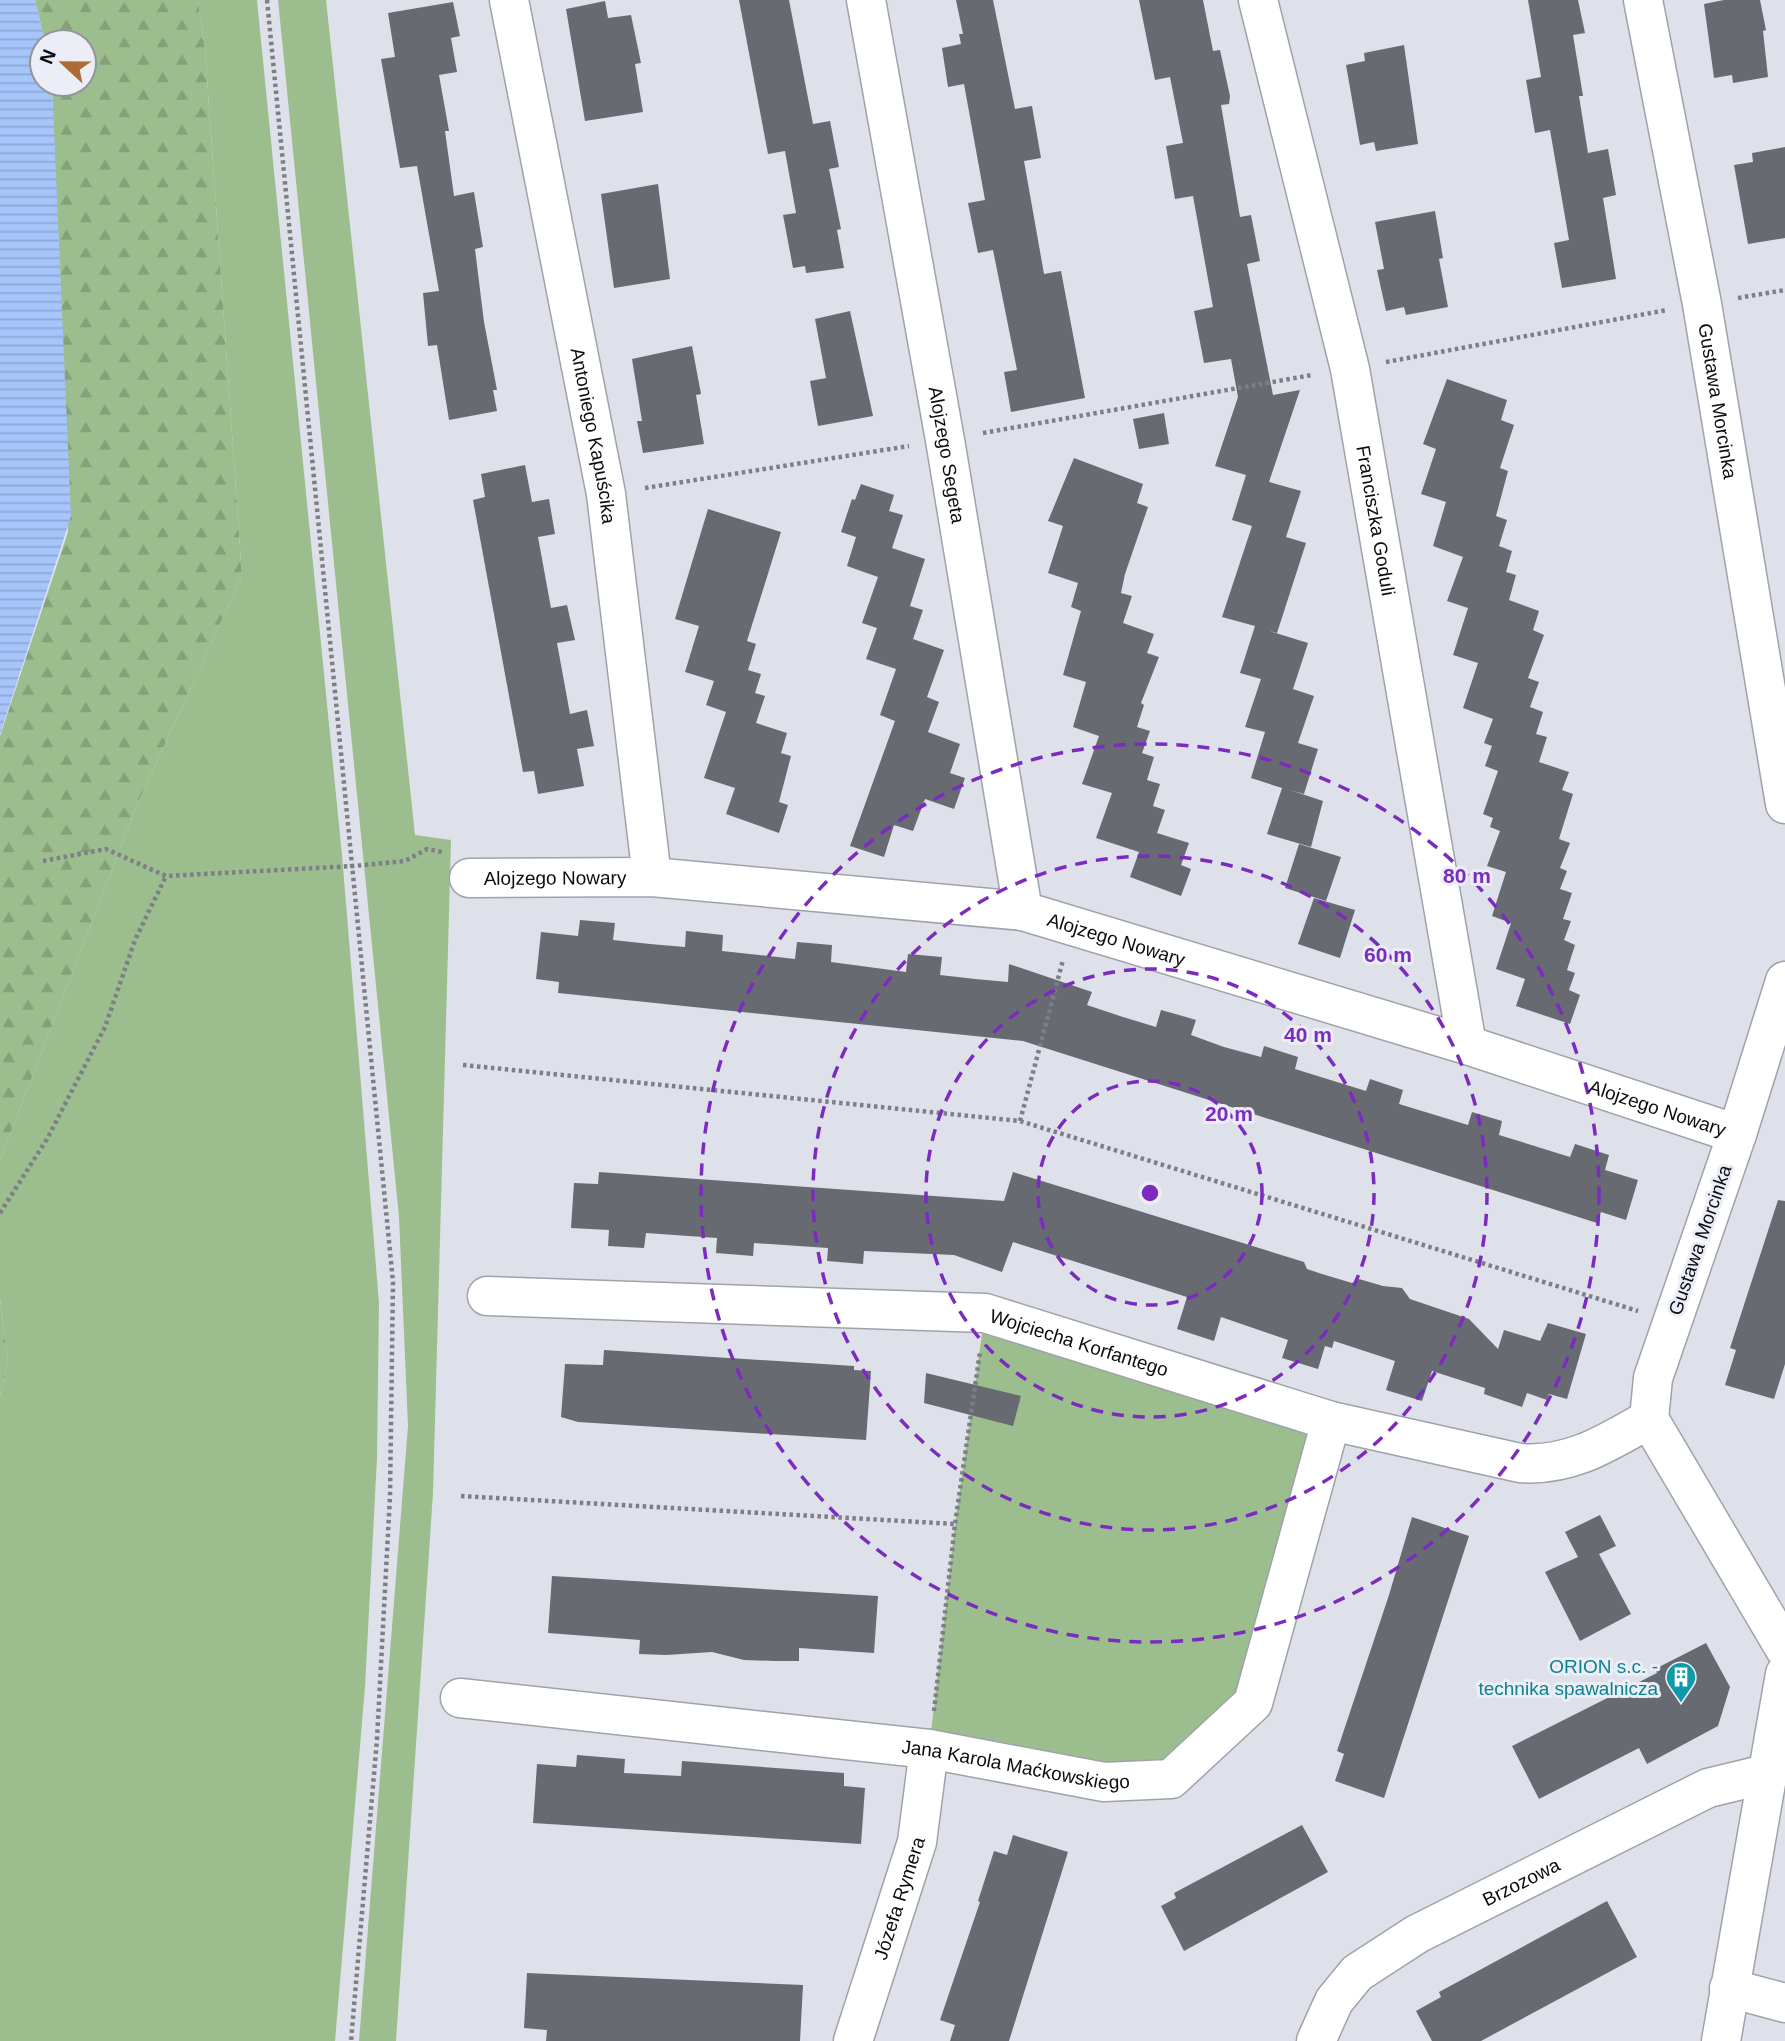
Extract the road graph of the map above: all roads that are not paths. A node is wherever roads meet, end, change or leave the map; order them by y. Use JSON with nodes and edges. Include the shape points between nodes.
{"nodes":[{"id":1,"x":509,"y":0,"type":"edge"},
{"id":2,"x":866,"y":0,"type":"edge"},
{"id":3,"x":1258,"y":0,"type":"edge"},
{"id":4,"x":1643,"y":0,"type":"edge"},
{"id":5,"x":1769,"y":602,"type":"edge"},
{"id":6,"x":1785,"y":804,"type":"edge"},
{"id":7,"x":652,"y":877,"type":"junction"},
{"id":8,"x":470,"y":878,"type":"dead end"},
{"id":9,"x":1023,"y":911,"type":"junction"},
{"id":10,"x":1785,"y":981,"type":"edge"},
{"id":11,"x":1467,"y":1045,"type":"junction"},
{"id":12,"x":1737,"y":1134,"type":"junction"},
{"id":13,"x":487,"y":1296,"type":"dead end"},
{"id":14,"x":1649,"y":1419,"type":"junction"},
{"id":15,"x":1331,"y":1421,"type":"junction"},
{"id":16,"x":1785,"y":1649,"type":"edge"},
{"id":17,"x":1785,"y":1674,"type":"edge"},
{"id":18,"x":460,"y":1698,"type":"dead end"},
{"id":19,"x":929,"y":1749,"type":"junction"},
{"id":20,"x":1766,"y":1774,"type":"junction"},
{"id":21,"x":1729,"y":1988,"type":"junction"},
{"id":22,"x":1785,"y":2003,"type":"edge"},
{"id":23,"x":853,"y":2041,"type":"edge"},
{"id":24,"x":1316,"y":2041,"type":"edge"},
{"id":25,"x":1721,"y":2041,"type":"edge"}],
"edges":[{"from":1,"to":7,"type":"street","name":"Antoniego Kapuścika","via":[[606,494]]},
{"from":2,"to":9,"type":"street","name":"Alojzego Segeta"},
{"from":3,"to":11,"type":"street","name":"Franciszka Goduli","via":[[1350,369]]},
{"from":4,"to":5,"type":"street","name":"Gustawa Morcinka","via":[[1702,304]]},
{"from":5,"to":6,"type":"street","name":"Gustawa Morcinka"},
{"from":7,"to":8,"type":"street","name":"Alojzego Nowary"},
{"from":7,"to":9,"type":"street","name":"Alojzego Nowary"},
{"from":9,"to":11,"type":"street","name":"Alojzego Nowary"},
{"from":10,"to":12,"type":"street","name":"Gustawa Morcinka"},
{"from":11,"to":12,"type":"street","name":"Alojzego Nowary"},
{"from":12,"to":14,"type":"street","name":"Gustawa Morcinka","via":[[1653,1378]]},
{"from":13,"to":15,"type":"street","name":"Wojciecha Korfantego","via":[[985,1312]]},
{"from":14,"to":15,"type":"street","name":"Wojciecha Korfantego","via":[[1589,1452],[1545,1465]]},
{"from":14,"to":16,"type":"street"},
{"from":15,"to":19,"type":"street","name":"Jana Karola Maćkowskiego","via":[[1253,1703],[1171,1779],[1104,1782]]},
{"from":17,"to":20,"type":"street"},
{"from":18,"to":19,"type":"street","name":"Jana Karola Maćkowskiego"},
{"from":19,"to":23,"type":"street","name":"Józefa Rymera","via":[[917,1842]]},
{"from":20,"to":21,"type":"street"},
{"from":20,"to":24,"type":"street","name":"Brzozowa","via":[[1708,1788],[1417,1934],[1357,1973],[1334,2001]]},
{"from":21,"to":22,"type":"street"},
{"from":21,"to":25,"type":"street"}]}
